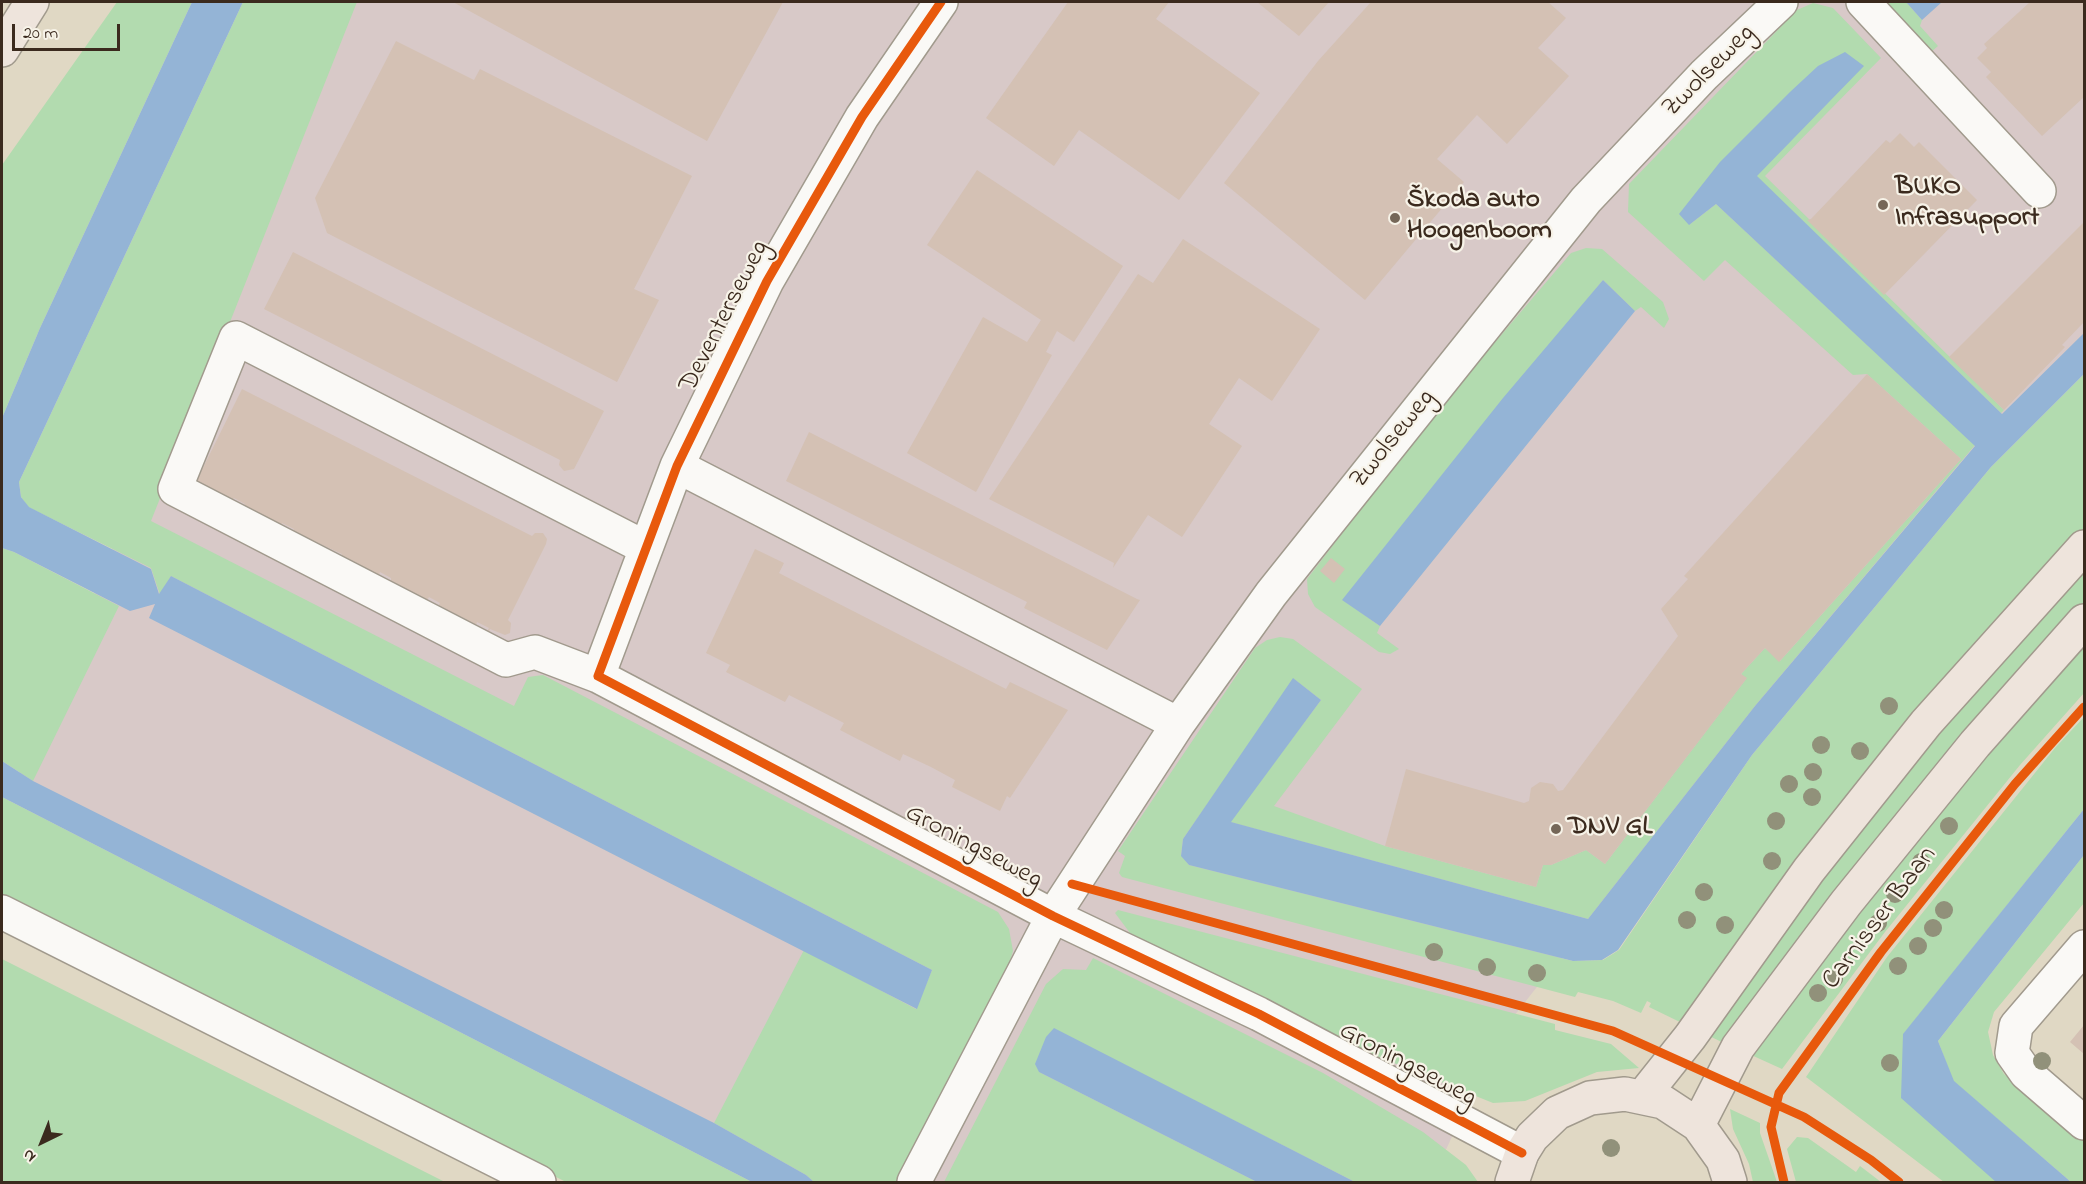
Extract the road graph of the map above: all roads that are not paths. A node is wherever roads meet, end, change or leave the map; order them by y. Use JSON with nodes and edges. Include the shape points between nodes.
{"nodes":[{"id":1,"x":32,"y":2,"type":"edge"},
{"id":2,"x":941,"y":2,"type":"edge"},
{"id":3,"x":1781,"y":2,"type":"edge"},
{"id":4,"x":1863,"y":2,"type":"edge"},
{"id":5,"x":2,"y":50,"type":"edge"},
{"id":6,"x":2039,"y":191,"type":"dead end"},
{"id":7,"x":677,"y":466,"type":"junction"},
{"id":8,"x":2085,"y":547,"type":"edge"},
{"id":9,"x":646,"y":548,"type":"junction"},
{"id":10,"x":2085,"y":621,"type":"edge"},
{"id":11,"x":598,"y":676,"type":"junction"},
{"id":12,"x":1178,"y":724,"type":"junction"},
{"id":13,"x":2,"y":912,"type":"edge"},
{"id":14,"x":1053,"y":916,"type":"junction"},
{"id":15,"x":2085,"y":947,"type":"edge"},
{"id":16,"x":1643,"y":1096,"type":"junction"},
{"id":17,"x":2085,"y":1123,"type":"edge"},
{"id":18,"x":1698,"y":1125,"type":"junction"},
{"id":19,"x":1517,"y":1168,"type":"edge"},
{"id":20,"x":539,"y":1182,"type":"edge"},
{"id":21,"x":915,"y":1182,"type":"edge"},
{"id":22,"x":1730,"y":1182,"type":"edge"}],
"edges":[{"from":1,"to":5,"type":"main road"},
{"from":2,"to":7,"type":"street","name":"Deventerseweg","via":[[862,117],[767,281]]},
{"from":3,"to":12,"type":"street","name":"Zwolseweg","via":[[1704,75],[1586,200],[1271,594]]},
{"from":4,"to":6,"type":"street"},
{"from":7,"to":9,"type":"street","name":"Deventerseweg"},
{"from":7,"to":12,"type":"street"},
{"from":8,"to":16,"type":"main road","via":[[1926,723],[1809,870]]},
{"from":9,"to":11,"type":"street","name":"Deventerseweg"},
{"from":9,"to":11,"type":"street","name":"Groningseweg","via":[[236,338],[175,489],[506,660],[536,652]]},
{"from":10,"to":18,"type":"main road","name":"Carnisser Baan","via":[[1975,744],[1846,903],[1738,1047]]},
{"from":11,"to":14,"type":"street","name":"Groningseweg"},
{"from":12,"to":14,"type":"street","name":"Zwolseweg"},
{"from":13,"to":20,"type":"street"},
{"from":14,"to":19,"type":"street","name":"Groningseweg","via":[[1259,1014]]},
{"from":14,"to":21,"type":"street","name":"Zwolseweg"},
{"from":15,"to":17,"type":"street","via":[[2016,1026],[2012,1053],[2026,1073]]},
{"from":16,"to":18,"type":"main road","via":[[1672,1107]]},
{"from":16,"to":19,"type":"main road","via":[[1608,1094],[1573,1104],[1544,1124]]},
{"from":18,"to":22,"type":"main road","via":[[1723,1160]]}]}
